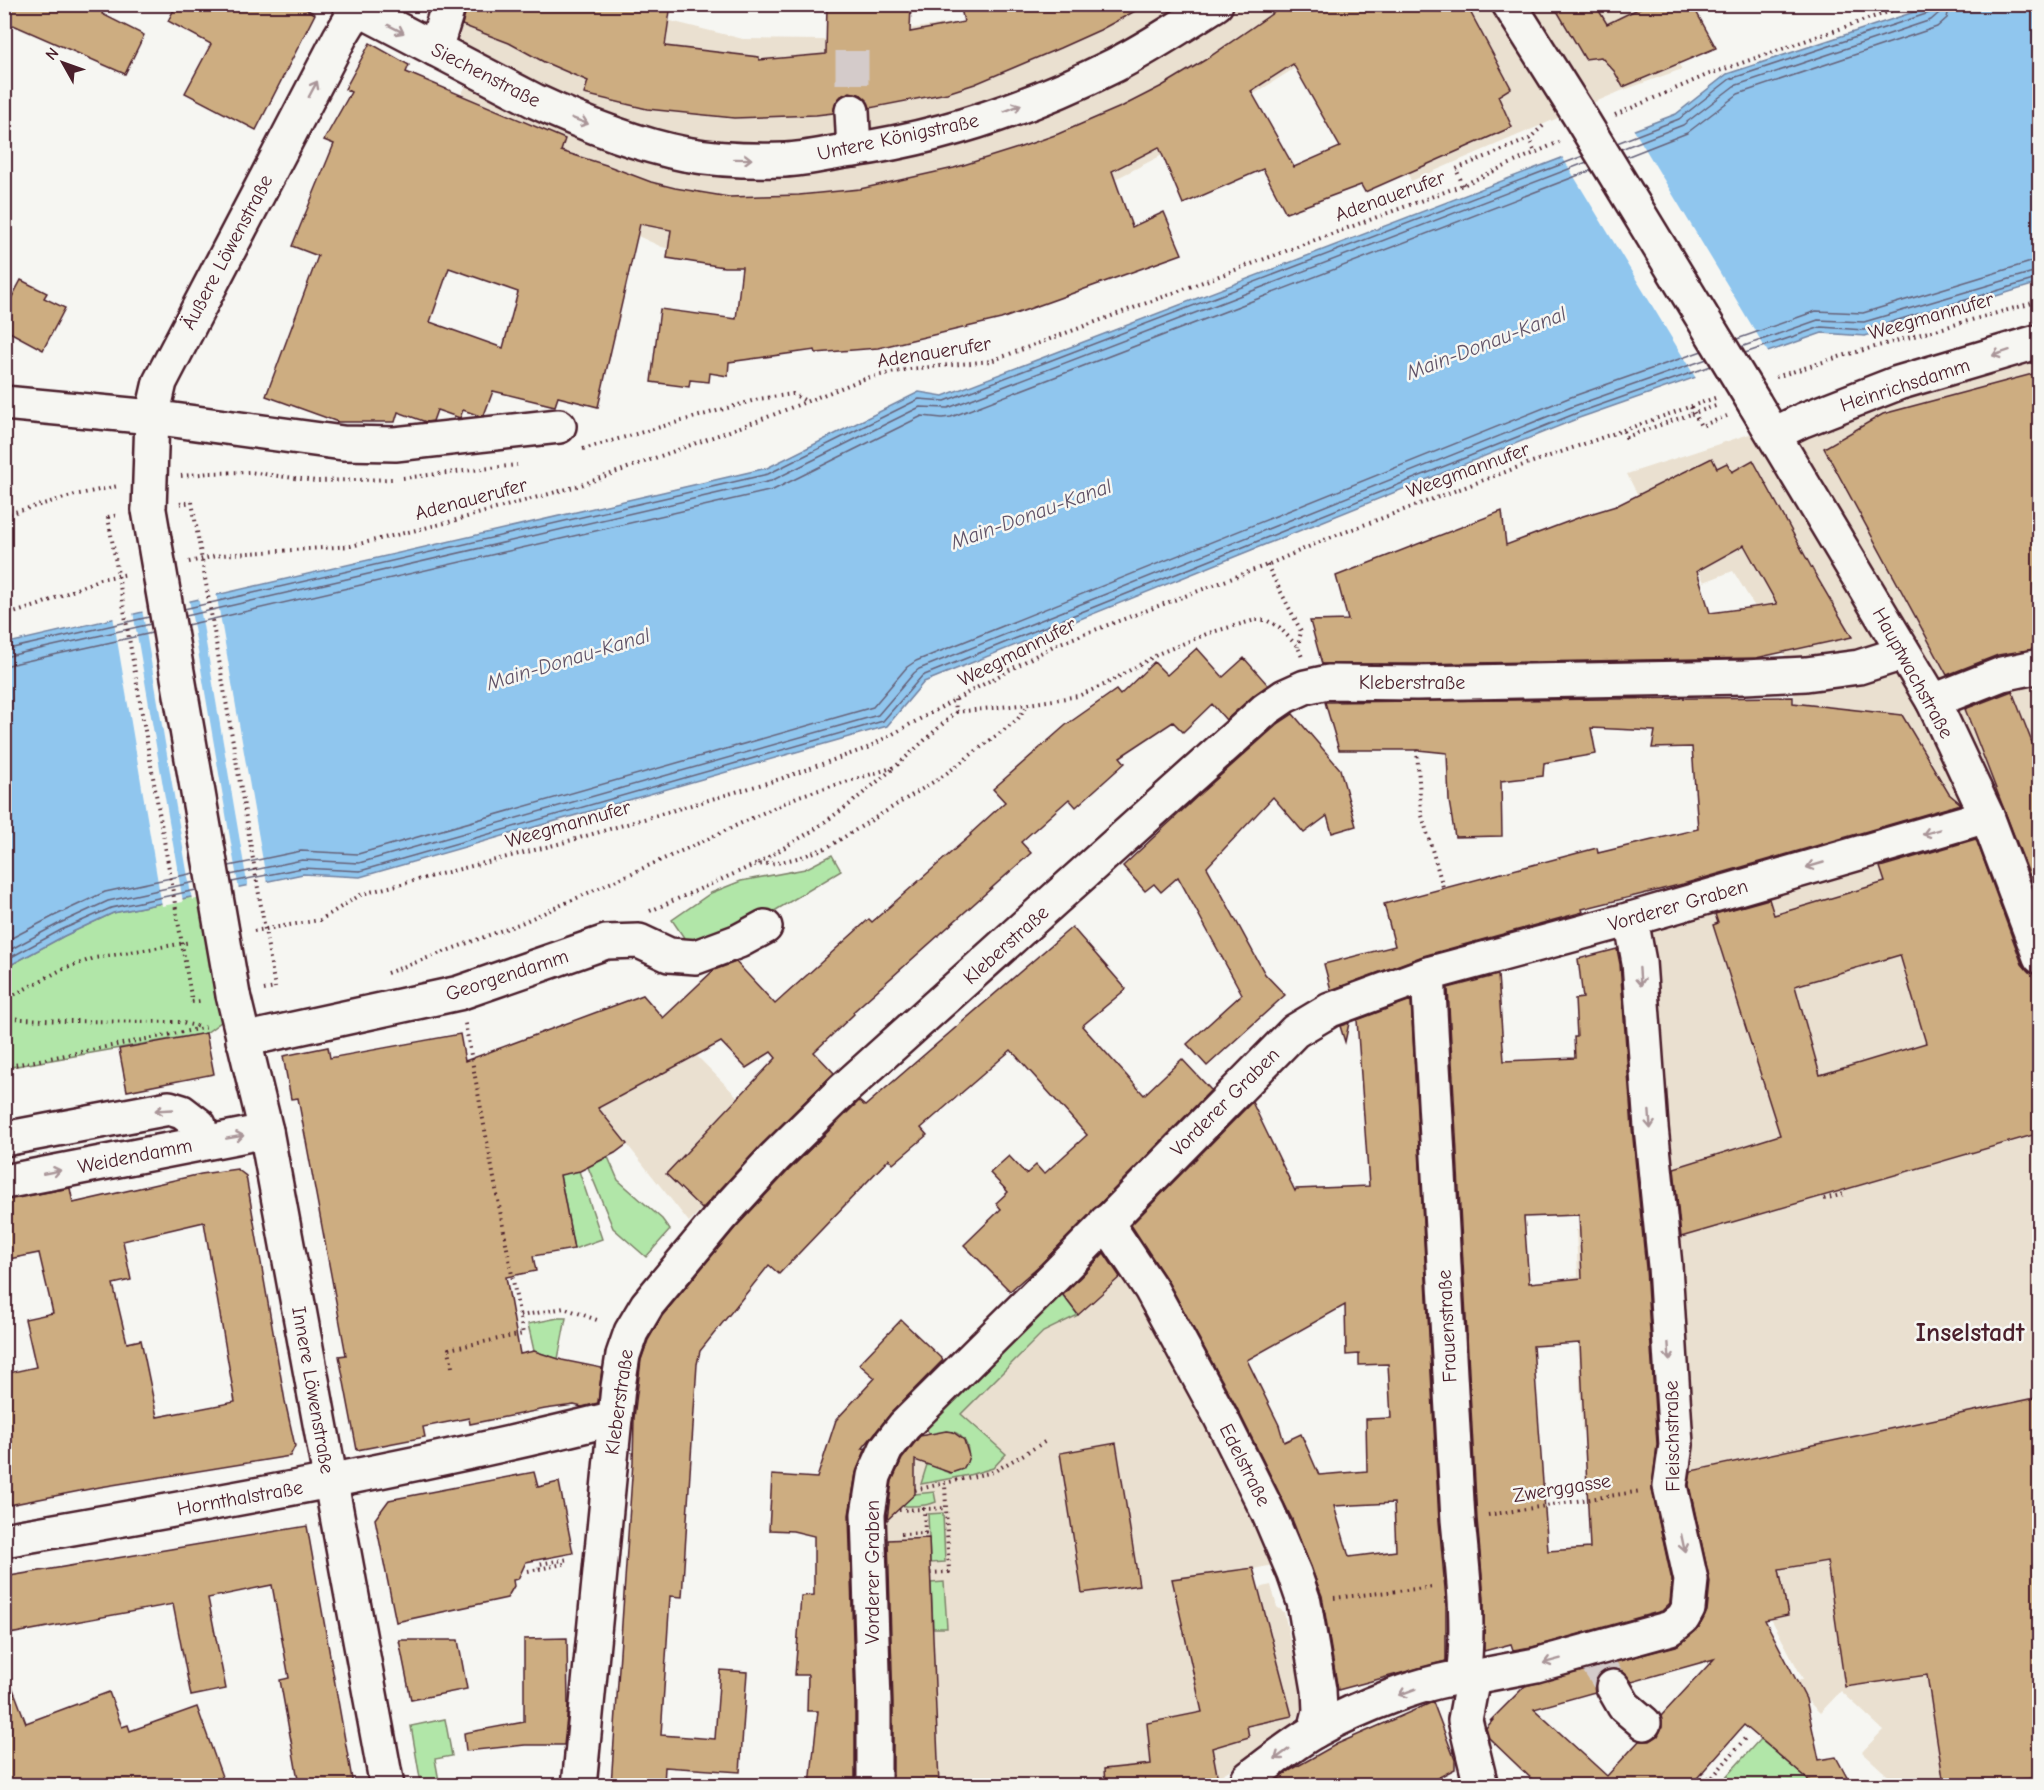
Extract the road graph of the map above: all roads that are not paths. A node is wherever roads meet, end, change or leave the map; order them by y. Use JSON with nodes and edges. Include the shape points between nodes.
{"nodes":[{"id":1,"x":449,"y":4,"type":"edge"},
{"id":2,"x":1216,"y":4,"type":"edge"},
{"id":3,"x":1509,"y":4,"type":"edge"},
{"id":4,"x":353,"y":7,"type":"edge"},
{"id":5,"x":435,"y":49,"type":"junction"},
{"id":6,"x":852,"y":111,"type":"tunnel mouth"},
{"id":7,"x":626,"y":138,"type":"joint"},
{"id":8,"x":854,"y":150,"type":"junction"},
{"id":9,"x":2040,"y":341,"type":"edge"},
{"id":10,"x":4,"y":403,"type":"edge"},
{"id":11,"x":152,"y":417,"type":"junction"},
{"id":12,"x":559,"y":426,"type":"dead end"},
{"id":13,"x":1774,"y":434,"type":"junction"},
{"id":14,"x":1903,"y":653,"type":"junction"},
{"id":15,"x":2040,"y":666,"type":"edge"},
{"id":16,"x":1933,"y":701,"type":"junction"},
{"id":17,"x":1987,"y":816,"type":"junction"},
{"id":18,"x":2027,"y":885,"type":"edge"},
{"id":19,"x":1631,"y":919,"type":"junction"},
{"id":20,"x":765,"y":927,"type":"dead end"},
{"id":21,"x":2040,"y":957,"type":"edge"},
{"id":22,"x":1428,"y":974,"type":"junction"},
{"id":23,"x":238,"y":1018,"type":"junction"},
{"id":24,"x":266,"y":1131,"type":"junction"},
{"id":25,"x":4,"y":1139,"type":"edge"},
{"id":26,"x":203,"y":1143,"type":"junction"},
{"id":27,"x":4,"y":1182,"type":"edge"},
{"id":28,"x":1106,"y":1222,"type":"junction"},
{"id":29,"x":615,"y":1419,"type":"junction"},
{"id":30,"x":330,"y":1482,"type":"junction"},
{"id":31,"x":4,"y":1540,"type":"edge"},
{"id":32,"x":1600,"y":1666,"type":"junction"},
{"id":33,"x":1468,"y":1677,"type":"junction"},
{"id":34,"x":1644,"y":1723,"type":"dead end"},
{"id":35,"x":1315,"y":1731,"type":"junction"},
{"id":36,"x":1247,"y":1782,"type":"edge"},
{"id":37,"x":387,"y":1785,"type":"edge"},
{"id":38,"x":579,"y":1785,"type":"edge"},
{"id":39,"x":874,"y":1785,"type":"edge"},
{"id":40,"x":1481,"y":1785,"type":"edge"}],
"edges":[{"from":1,"to":5,"type":"street"},
{"from":8,"to":2,"type":"street","name":"Untere Königstraße","one_way":true,"via":[[991,117],[1056,91],[1115,64]]},
{"from":3,"to":13,"type":"street","name":"Hauptwachstraße","bridge":true,"via":[[1572,124]]},
{"from":4,"to":5,"type":"street","name":"Siechenstraße","one_way":true},
{"from":11,"to":4,"type":"street","name":"Äußere Löwenstraße","one_way":true,"via":[[168,364]]},
{"from":5,"to":7,"type":"street","name":"Siechenstraße","one_way":true,"via":[[552,109]]},
{"from":6,"to":8,"type":"street"},
{"from":7,"to":8,"type":"street","name":"Untere Königstraße","one_way":true,"via":[[685,154],[726,159],[785,160]]},
{"from":9,"to":13,"type":"street","name":"Heinrichsdamm","one_way":true,"via":[[1898,383]]},
{"from":10,"to":11,"type":"street"},
{"from":11,"to":12,"type":"street","via":[[354,444],[395,444]]},
{"from":11,"to":23,"type":"street","name":"Äußere Löwenstraße","bridge":true,"via":[[150,495]]},
{"from":13,"to":14,"type":"street","name":"Hauptwachstraße"},
{"from":14,"to":16,"type":"street","name":"Hauptwachstraße"},
{"from":14,"to":29,"type":"street","name":"Kleberstraße","via":[[1858,667],[1796,674],[1328,682],[1312,684],[1285,696],[1248,724],[843,1090],[774,1158],[647,1305],[623,1355]]},
{"from":15,"to":16,"type":"street","via":[[2002,674]]},
{"from":16,"to":17,"type":"street","name":"Hauptwachstraße"},
{"from":17,"to":18,"type":"street","name":"Hauptwachstraße"},
{"from":17,"to":19,"type":"street","name":"Vorderer Graben","one_way":true},
{"from":18,"to":21,"type":"street","name":"Hauptwachstraße"},
{"from":19,"to":22,"type":"street","name":"Vorderer Graben"},
{"from":19,"to":32,"type":"street","name":"Fleischstraße","one_way":true,"via":[[1639,962],[1665,1266],[1676,1436],[1670,1486],[1691,1580],[1688,1609],[1683,1618]]},
{"from":20,"to":23,"type":"street","name":"Georgendamm","via":[[696,957],[669,955],[639,941],[606,942],[459,993]]},
{"from":22,"to":28,"type":"street","name":"Vorderer Graben","via":[[1330,1010],[1295,1031]]},
{"from":22,"to":33,"type":"street","name":"Frauenstraße"},
{"from":23,"to":24,"type":"street","name":"Innere Löwenstraße"},
{"from":26,"to":24,"type":"street","name":"Weidendamm","one_way":true},
{"from":24,"to":30,"type":"street","name":"Innere Löwenstraße"},
{"from":26,"to":25,"type":"street","one_way":true,"via":[[199,1125],[169,1108]]},
{"from":27,"to":26,"type":"street","name":"Weidendamm","one_way":true},
{"from":28,"to":35,"type":"street","name":"Edelstraße","via":[[1151,1289],[1219,1414],[1294,1574],[1304,1602],[1319,1690],[1320,1711]]},
{"from":28,"to":39,"type":"street","name":"Vorderer Graben","via":[[904,1426],[886,1449],[874,1476],[868,1514]]},
{"from":29,"to":30,"type":"street","name":"Hornthalstraße"},
{"from":29,"to":38,"type":"street","name":"Kleberstraße"},
{"from":30,"to":31,"type":"street","name":"Hornthalstraße"},
{"from":30,"to":37,"type":"street","name":"Innere Löwenstraße"},
{"from":32,"to":33,"type":"street","name":"Fleischstraße","one_way":true,"via":[[1536,1665]]},
{"from":32,"to":34,"type":"street","via":[[1624,1706]]},
{"from":33,"to":35,"type":"street","name":"Fleischstraße","one_way":true,"via":[[1422,1686]]},
{"from":33,"to":40,"type":"street","name":"Frauenstraße","via":[[1464,1720]]},
{"from":35,"to":36,"type":"street","name":"Fleischstraße","one_way":true}]}
